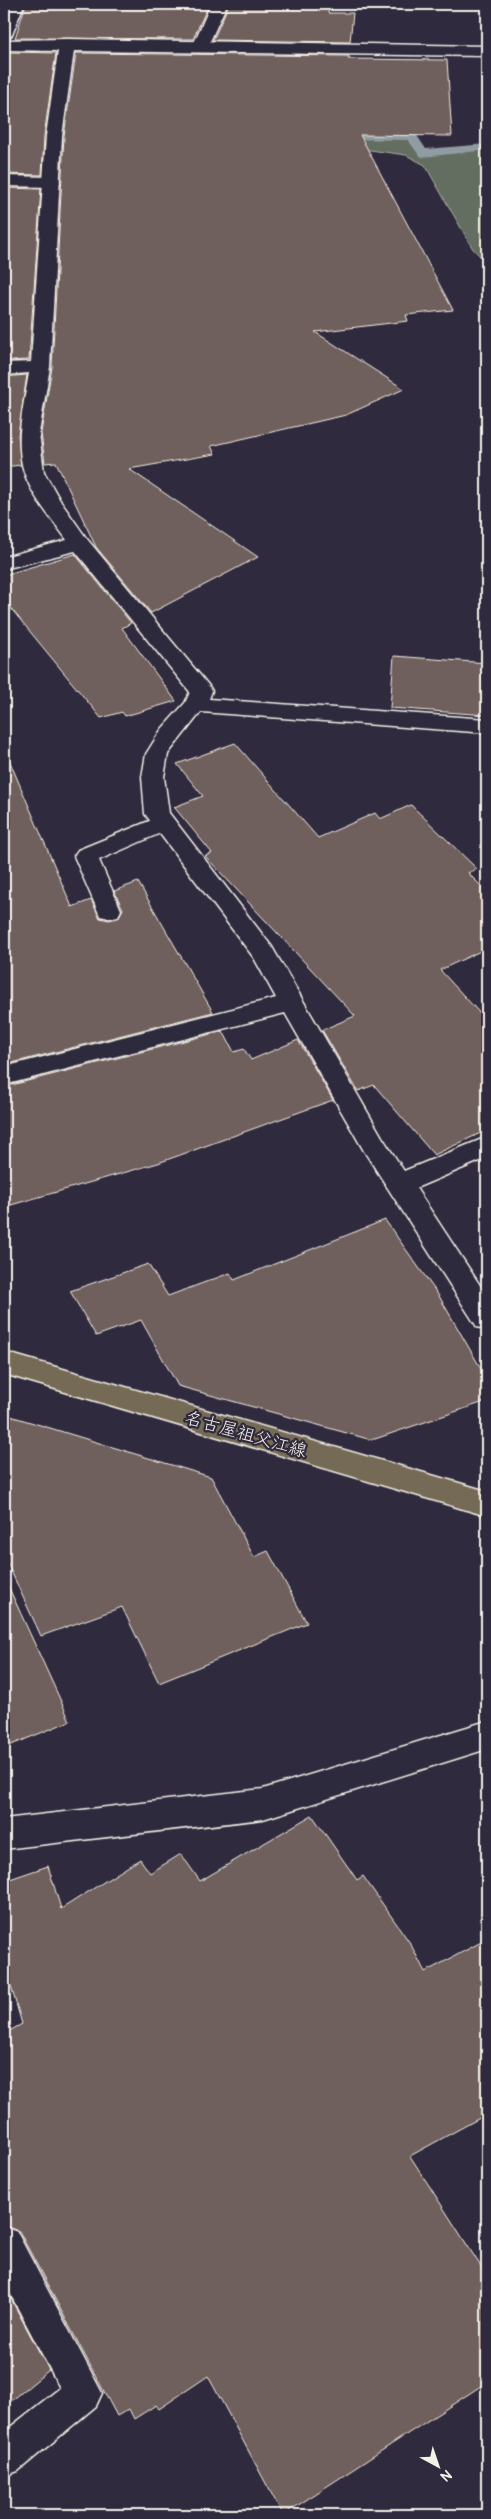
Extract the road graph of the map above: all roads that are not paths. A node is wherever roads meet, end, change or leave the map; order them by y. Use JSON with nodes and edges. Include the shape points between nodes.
{"nodes":[{"id":1,"x":16,"y":4,"type":"edge"},
{"id":2,"x":219,"y":4,"type":"edge"},
{"id":3,"x":4,"y":35,"type":"edge"},
{"id":4,"x":67,"y":44,"type":"junction"},
{"id":5,"x":4,"y":45,"type":"edge"},
{"id":6,"x":200,"y":47,"type":"junction"},
{"id":7,"x":487,"y":51,"type":"edge"},
{"id":8,"x":4,"y":181,"type":"edge"},
{"id":9,"x":52,"y":182,"type":"junction"},
{"id":10,"x":40,"y":367,"type":"junction"},
{"id":11,"x":4,"y":369,"type":"edge"},
{"id":12,"x":80,"y":543,"type":"junction"},
{"id":13,"x":4,"y":562,"type":"edge"},
{"id":14,"x":195,"y":704,"type":"junction"},
{"id":15,"x":487,"y":726,"type":"edge"},
{"id":16,"x":164,"y":823,"type":"junction"},
{"id":17,"x":109,"y":910,"type":"dead end"},
{"id":18,"x":290,"y":1003,"type":"junction"},
{"id":19,"x":4,"y":1076,"type":"edge"},
{"id":20,"x":487,"y":1148,"type":"edge"},
{"id":21,"x":399,"y":1184,"type":"junction"},
{"id":22,"x":487,"y":1319,"type":"edge"},
{"id":23,"x":4,"y":1363,"type":"edge"},
{"id":24,"x":487,"y":1504,"type":"edge"},
{"id":25,"x":487,"y":1736,"type":"edge"},
{"id":26,"x":4,"y":1834,"type":"edge"},
{"id":27,"x":4,"y":2245,"type":"edge"},
{"id":28,"x":4,"y":2456,"type":"edge"}],
"edges":[{"from":1,"to":3,"type":"street"},
{"from":2,"to":6,"type":"street"},
{"from":4,"to":5,"type":"street"},
{"from":4,"to":6,"type":"street"},
{"from":4,"to":9,"type":"street","via":[[54,136]]},
{"from":6,"to":7,"type":"street"},
{"from":8,"to":9,"type":"street"},
{"from":9,"to":10,"type":"street"},
{"from":10,"to":11,"type":"street"},
{"from":10,"to":12,"type":"street","via":[[29,433],[34,472],[51,503]]},
{"from":12,"to":13,"type":"street"},
{"from":12,"to":14,"type":"street","via":[[201,691]]},
{"from":14,"to":15,"type":"street"},
{"from":14,"to":16,"type":"street","via":[[168,735],[157,754],[153,777],[157,814]]},
{"from":16,"to":17,"type":"street","via":[[86,856]]},
{"from":16,"to":18,"type":"street","via":[[263,953]]},
{"from":18,"to":19,"type":"street"},
{"from":18,"to":21,"type":"street"},
{"from":20,"to":21,"type":"street"},
{"from":21,"to":22,"type":"street"},
{"from":23,"to":24,"type":"main road","name":"名古屋祖父江線"},
{"from":25,"to":26,"type":"street","via":[[263,1804]]},
{"from":27,"to":28,"type":"street","via":[[83,2393]]}]}
